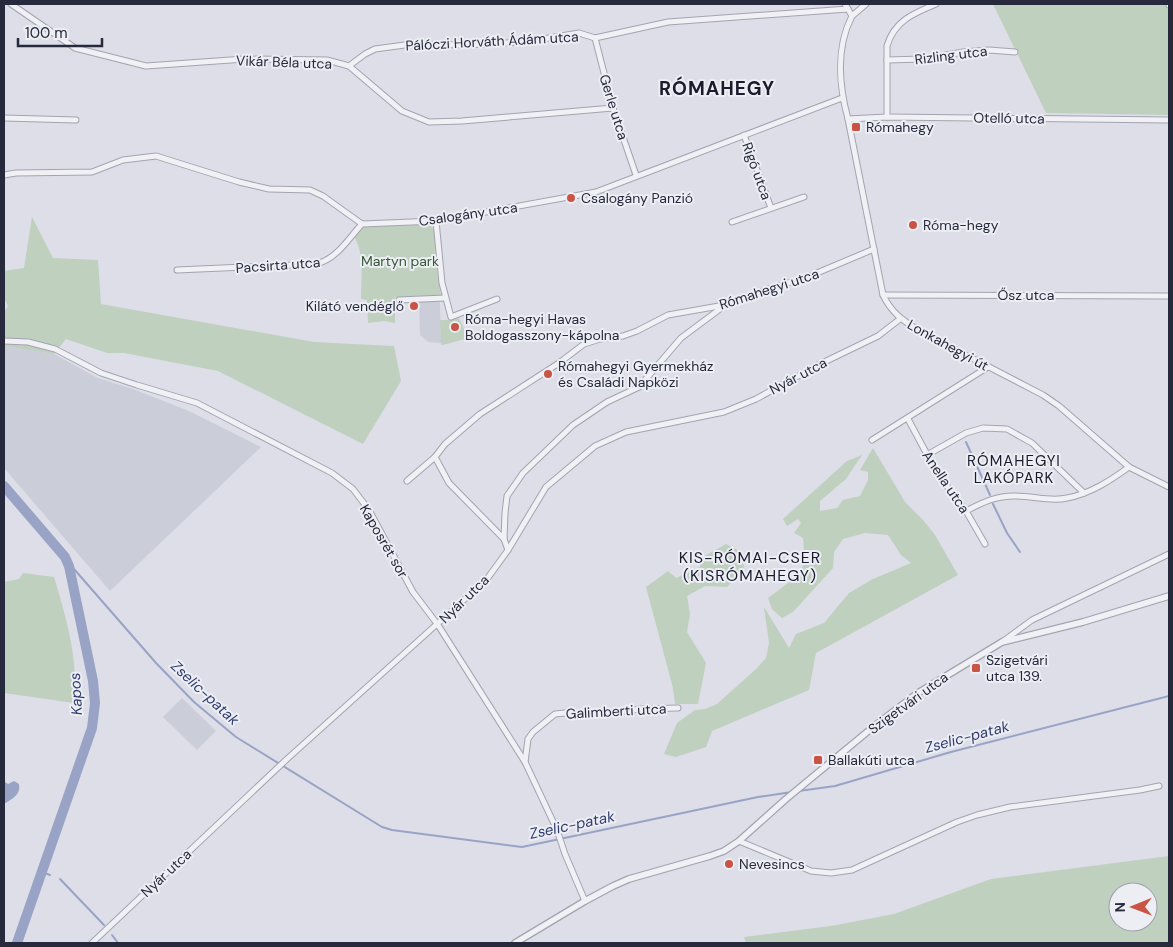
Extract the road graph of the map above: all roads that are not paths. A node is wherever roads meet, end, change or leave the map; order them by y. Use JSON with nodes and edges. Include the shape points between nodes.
{"nodes":[{"id":1,"x":11,"y":4,"type":"edge"},
{"id":2,"x":866,"y":4,"type":"edge"},
{"id":3,"x":936,"y":4,"type":"edge"},
{"id":4,"x":846,"y":6,"type":"edge"},
{"id":5,"x":852,"y":16,"type":"junction"},
{"id":6,"x":595,"y":38,"type":"junction"},
{"id":7,"x":1015,"y":52,"type":"dead end"},
{"id":8,"x":887,"y":60,"type":"junction"},
{"id":9,"x":349,"y":66,"type":"junction"},
{"id":10,"x":842,"y":98,"type":"junction"},
{"id":11,"x":613,"y":108,"type":"junction"},
{"id":12,"x":887,"y":117,"type":"junction"},
{"id":13,"x":4,"y":118,"type":"edge"},
{"id":14,"x":848,"y":119,"type":"junction"},
{"id":15,"x":76,"y":120,"type":"dead end"},
{"id":16,"x":1169,"y":120,"type":"edge"},
{"id":17,"x":744,"y":135,"type":"junction"},
{"id":18,"x":4,"y":175,"type":"edge"},
{"id":19,"x":636,"y":176,"type":"junction"},
{"id":20,"x":804,"y":197,"type":"dead end"},
{"id":21,"x":771,"y":208,"type":"junction"},
{"id":22,"x":436,"y":221,"type":"junction"},
{"id":23,"x":732,"y":222,"type":"dead end"},
{"id":24,"x":362,"y":224,"type":"junction"},
{"id":25,"x":874,"y":249,"type":"junction"},
{"id":26,"x":177,"y":270,"type":"dead end"},
{"id":27,"x":883,"y":295,"type":"junction"},
{"id":28,"x":1169,"y":296,"type":"edge"},
{"id":29,"x":445,"y":298,"type":"junction"},
{"id":30,"x":399,"y":300,"type":"dead end"},
{"id":31,"x":497,"y":300,"type":"dead end"},
{"id":32,"x":726,"y":305,"type":"junction"},
{"id":33,"x":900,"y":319,"type":"junction"},
{"id":34,"x":4,"y":341,"type":"edge"},
{"id":35,"x":988,"y":367,"type":"junction"},
{"id":36,"x":908,"y":419,"type":"junction"},
{"id":37,"x":872,"y":440,"type":"dead end"},
{"id":38,"x":927,"y":455,"type":"junction"},
{"id":39,"x":435,"y":457,"type":"junction"},
{"id":40,"x":1129,"y":467,"type":"junction"},
{"id":41,"x":407,"y":481,"type":"dead end"},
{"id":42,"x":1169,"y":487,"type":"edge"},
{"id":43,"x":1084,"y":493,"type":"junction"},
{"id":44,"x":966,"y":511,"type":"junction"},
{"id":45,"x":504,"y":538,"type":"junction"},
{"id":46,"x":985,"y":544,"type":"dead end"},
{"id":47,"x":508,"y":550,"type":"junction"},
{"id":48,"x":1169,"y":554,"type":"edge"},
{"id":49,"x":1169,"y":596,"type":"edge"},
{"id":50,"x":438,"y":625,"type":"junction"},
{"id":51,"x":1002,"y":642,"type":"junction"},
{"id":52,"x":678,"y":708,"type":"dead end"},
{"id":53,"x":525,"y":762,"type":"junction"},
{"id":54,"x":1159,"y":786,"type":"dead end"},
{"id":55,"x":739,"y":841,"type":"junction"},
{"id":56,"x":586,"y":900,"type":"junction"},
{"id":57,"x":92,"y":943,"type":"edge"},
{"id":58,"x":515,"y":943,"type":"edge"}],
"edges":[{"from":1,"to":9,"type":"street","name":"Vikár Béla utca","via":[[75,48],[146,66],[245,59],[326,60]]},
{"from":2,"to":5,"type":"street"},
{"from":3,"to":8,"type":"street","via":[[913,14],[894,29]]},
{"from":4,"to":5,"type":"street"},
{"from":4,"to":6,"type":"street","name":"Pálóczi Horváth Ádám utca","via":[[668,22]]},
{"from":5,"to":10,"type":"street","name":"Lonkahegyi út","via":[[841,59]]},
{"from":6,"to":9,"type":"street","name":"Pálóczi Horváth Ádám utca","via":[[579,33],[525,42],[412,44],[375,49]]},
{"from":6,"to":11,"type":"street","name":"Gerle utca"},
{"from":7,"to":8,"type":"street","name":"Rizling utca","via":[[989,50],[924,59]]},
{"from":8,"to":12,"type":"street"},
{"from":9,"to":11,"type":"street","name":"Vikár Béla utca","via":[[402,112],[428,122]]},
{"from":10,"to":14,"type":"street","name":"Lonkahegyi út"},
{"from":10,"to":17,"type":"street","name":"Csalogány utca"},
{"from":11,"to":19,"type":"street","name":"Gerle utca"},
{"from":12,"to":14,"type":"street","name":"Otelló utca"},
{"from":12,"to":16,"type":"street","name":"Otelló utca"},
{"from":13,"to":15,"type":"street"},
{"from":14,"to":25,"type":"street","name":"Lonkahegyi út"},
{"from":17,"to":19,"type":"street","name":"Csalogány utca"},
{"from":17,"to":21,"type":"street","name":"Rigó utca"},
{"from":18,"to":24,"type":"street","via":[[92,172],[123,160],[156,156],[269,189],[310,190]]},
{"from":19,"to":22,"type":"street","name":"Csalogány utca","via":[[596,192]]},
{"from":20,"to":21,"type":"street","name":"Rigó utca"},
{"from":21,"to":23,"type":"street","name":"Rigó utca"},
{"from":22,"to":24,"type":"street","name":"Csalogány utca"},
{"from":22,"to":29,"type":"street"},
{"from":24,"to":26,"type":"street","name":"Pacsirta utca","via":[[335,255],[316,264]]},
{"from":25,"to":27,"type":"street","name":"Lonkahegyi út"},
{"from":25,"to":32,"type":"street","name":"Rómahegyi utca","via":[[805,278]]},
{"from":27,"to":28,"type":"street","name":"Ősz utca"},
{"from":27,"to":33,"type":"street","name":"Lonkahegyi út"},
{"from":29,"to":30,"type":"street"},
{"from":29,"to":31,"type":"street","via":[[452,317]]},
{"from":32,"to":39,"type":"street","name":"Rómahegyi utca","via":[[668,315],[638,331],[584,344],[480,414]]},
{"from":32,"to":45,"type":"street","via":[[681,338],[638,387],[607,402],[573,425],[523,473],[507,496]]},
{"from":33,"to":35,"type":"street","name":"Lonkahegyi út"},
{"from":33,"to":47,"type":"street","name":"Nyár utca","via":[[878,336],[724,412],[626,432],[595,446],[546,487]]},
{"from":34,"to":50,"type":"street","name":"Kaposrét sor","via":[[28,342],[55,349],[102,373],[197,403],[332,473],[353,489],[369,510],[413,592]]},
{"from":35,"to":36,"type":"street"},
{"from":35,"to":40,"type":"street","name":"Lonkahegyi út","via":[[1059,406]]},
{"from":36,"to":37,"type":"street"},
{"from":36,"to":38,"type":"street","name":"Anella utca"},
{"from":38,"to":43,"type":"street","via":[[966,433],[982,428],[1007,429],[1032,442]]},
{"from":38,"to":44,"type":"street","name":"Anella utca"},
{"from":39,"to":41,"type":"street","name":"Rómahegyi utca"},
{"from":39,"to":45,"type":"street","via":[[449,484]]},
{"from":40,"to":42,"type":"street","name":"Lonkahegyi út"},
{"from":40,"to":43,"type":"street"},
{"from":43,"to":44,"type":"street","via":[[1054,500],[1000,497]]},
{"from":44,"to":46,"type":"street","name":"Anella utca"},
{"from":45,"to":47,"type":"street"},
{"from":47,"to":50,"type":"street","name":"Nyár utca","via":[[487,579]]},
{"from":48,"to":51,"type":"street","via":[[1032,620]]},
{"from":49,"to":51,"type":"street","name":"Szigetvári utca"},
{"from":50,"to":53,"type":"street","name":"Kaposrét sor"},
{"from":50,"to":57,"type":"street","name":"Nyár utca","via":[[287,759]]},
{"from":51,"to":55,"type":"street","name":"Szigetvári utca","via":[[918,693]]},
{"from":52,"to":53,"type":"street","name":"Galimberti utca","via":[[555,714],[547,718],[528,739]]},
{"from":53,"to":56,"type":"street","name":"Kaposrét sor"},
{"from":54,"to":55,"type":"street","via":[[1010,807],[977,815],[852,870],[831,873],[811,871]]},
{"from":55,"to":56,"type":"street","name":"Szigetvári utca","via":[[710,856],[629,879]]},
{"from":56,"to":58,"type":"street","name":"Szigetvári utca"}]}
